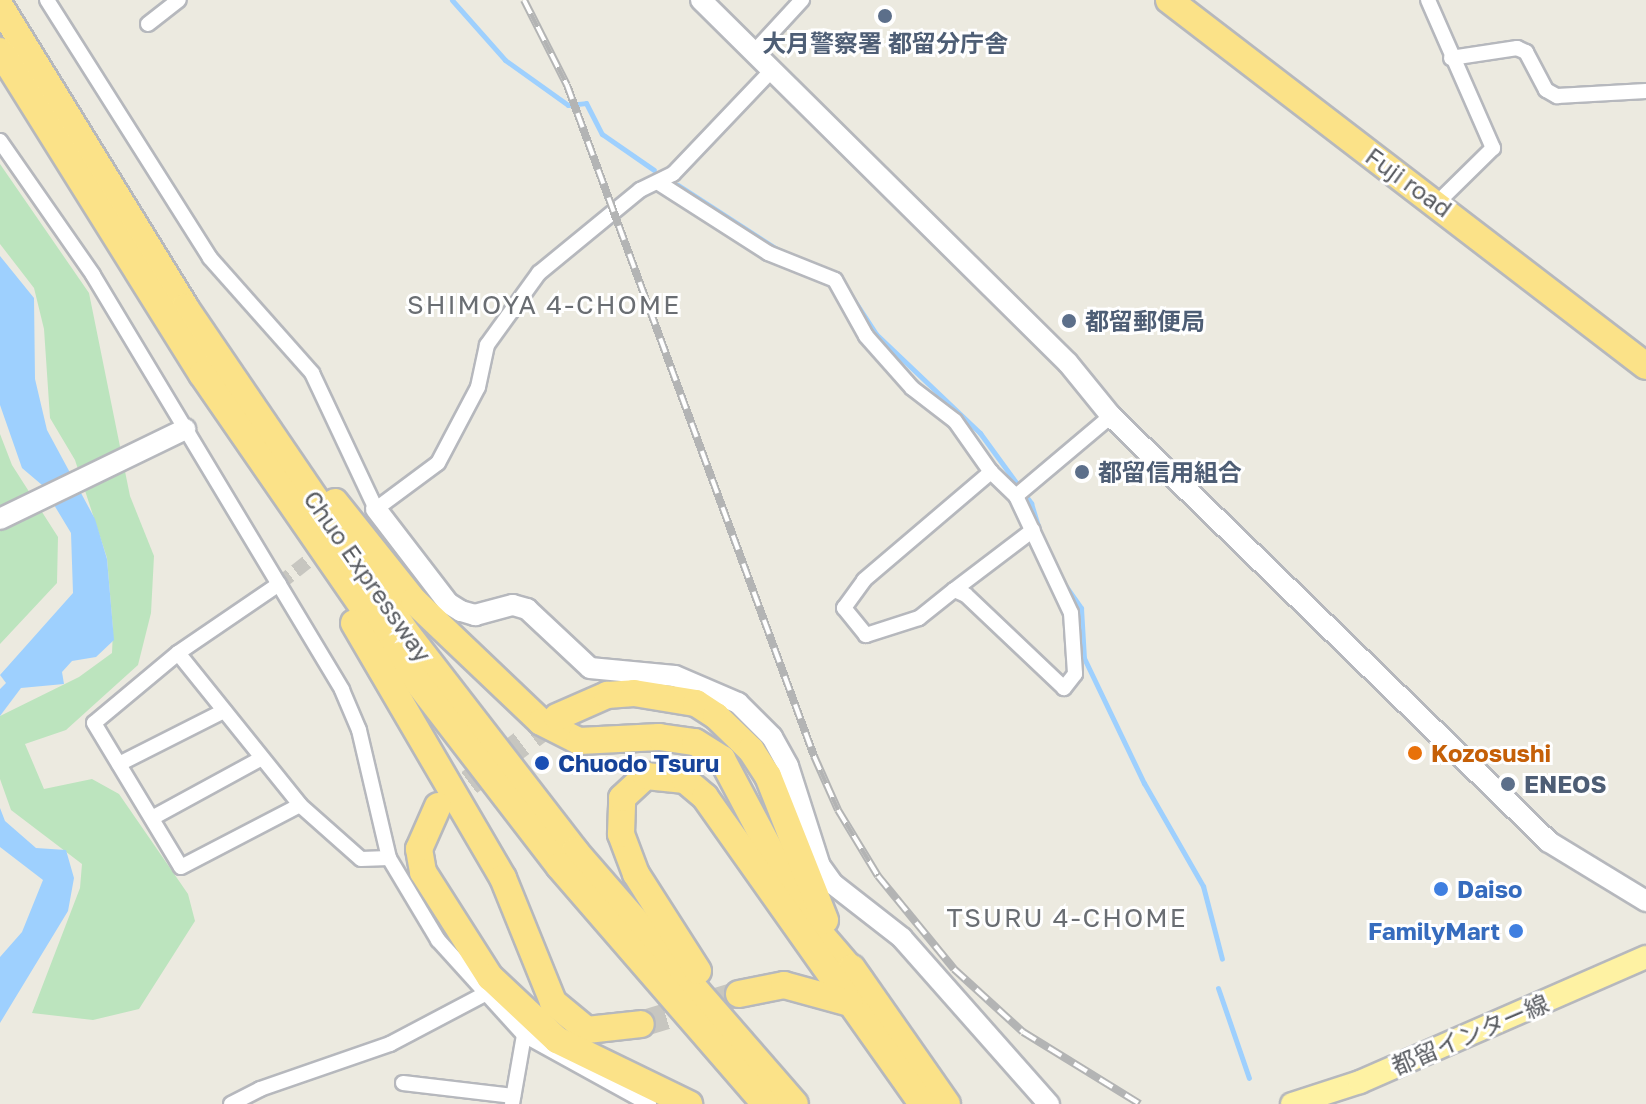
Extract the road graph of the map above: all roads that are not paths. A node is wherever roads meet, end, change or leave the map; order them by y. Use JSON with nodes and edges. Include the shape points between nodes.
{"nodes":[{"id":1,"x":47,"y":0,"type":"edge"},
{"id":2,"x":179,"y":0,"type":"edge"},
{"id":3,"x":701,"y":0,"type":"edge"},
{"id":4,"x":802,"y":0,"type":"edge"},
{"id":5,"x":1169,"y":0,"type":"edge"},
{"id":6,"x":1428,"y":0,"type":"edge"},
{"id":7,"x":0,"y":6,"type":"edge"},
{"id":8,"x":148,"y":24,"type":"dead end"},
{"id":9,"x":0,"y":51,"type":"edge"},
{"id":10,"x":754,"y":52,"type":"junction"},
{"id":11,"x":1451,"y":58,"type":"junction"},
{"id":12,"x":772,"y":70,"type":"junction"},
{"id":13,"x":1646,"y":91,"type":"edge"},
{"id":14,"x":0,"y":141,"type":"edge"},
{"id":15,"x":659,"y":183,"type":"junction"},
{"id":16,"x":1438,"y":202,"type":"junction"},
{"id":17,"x":185,"y":307,"type":"junction"},
{"id":18,"x":1646,"y":366,"type":"edge"},
{"id":19,"x":1111,"y":416,"type":"junction"},
{"id":20,"x":185,"y":429,"type":"junction"},
{"id":21,"x":248,"y":444,"type":"junction"},
{"id":22,"x":991,"y":472,"type":"junction"},
{"id":23,"x":1016,"y":496,"type":"junction"},
{"id":24,"x":376,"y":509,"type":"junction"},
{"id":25,"x":0,"y":519,"type":"edge"},
{"id":26,"x":1033,"y":530,"type":"junction"},
{"id":27,"x":279,"y":584,"type":"junction"},
{"id":28,"x":954,"y":590,"type":"junction"},
{"id":29,"x":178,"y":653,"type":"junction"},
{"id":30,"x":224,"y":711,"type":"junction"},
{"id":31,"x":557,"y":717,"type":"tunnel mouth"},
{"id":32,"x":262,"y":758,"type":"junction"},
{"id":33,"x":119,"y":764,"type":"junction"},
{"id":34,"x":300,"y":805,"type":"junction"},
{"id":35,"x":438,"y":806,"type":"tunnel mouth"},
{"id":36,"x":152,"y":818,"type":"junction"},
{"id":37,"x":389,"y":858,"type":"junction"},
{"id":38,"x":1646,"y":901,"type":"edge"},
{"id":39,"x":1646,"y":957,"type":"edge"},
{"id":40,"x":855,"y":992,"type":"junction"},
{"id":41,"x":739,"y":994,"type":"tunnel mouth"},
{"id":42,"x":483,"y":995,"type":"junction"},
{"id":43,"x":641,"y":1024,"type":"tunnel mouth"},
{"id":44,"x":524,"y":1035,"type":"junction"},
{"id":45,"x":403,"y":1083,"type":"dead end"},
{"id":46,"x":512,"y":1100,"type":"edge"},
{"id":47,"x":231,"y":1104,"type":"edge"},
{"id":48,"x":649,"y":1104,"type":"edge"},
{"id":49,"x":689,"y":1104,"type":"edge"},
{"id":50,"x":765,"y":1104,"type":"edge"},
{"id":51,"x":795,"y":1104,"type":"edge"},
{"id":52,"x":806,"y":1104,"type":"edge"},
{"id":53,"x":922,"y":1104,"type":"edge"},
{"id":54,"x":947,"y":1104,"type":"edge"},
{"id":55,"x":1049,"y":1104,"type":"edge"},
{"id":56,"x":1292,"y":1104,"type":"edge"}],
"edges":[{"from":1,"to":24,"type":"street","via":[[210,258],[312,373]]},
{"from":2,"to":8,"type":"street"},
{"from":3,"to":10,"type":"street"},
{"from":4,"to":10,"type":"street"},
{"from":5,"to":16,"type":"highway","name":"Fuji road"},
{"from":6,"to":11,"type":"street"},
{"from":7,"to":17,"type":"highway","name":"Chuo Expressway"},
{"from":9,"to":21,"type":"highway","name":"Chuo Expressway"},
{"from":10,"to":12,"type":"street"},
{"from":11,"to":13,"type":"street","via":[[1517,48],[1526,52],[1546,90],[1557,96]]},
{"from":11,"to":16,"type":"street","via":[[1493,148]]},
{"from":12,"to":15,"type":"street"},
{"from":12,"to":19,"type":"street","via":[[1068,363]]},
{"from":14,"to":20,"type":"street","via":[[93,275]]},
{"from":15,"to":22,"type":"street","via":[[768,253],[835,280],[866,336],[912,388],[955,421]]},
{"from":15,"to":24,"type":"street","via":[[640,190],[539,273],[487,345],[478,387],[438,463]]},
{"from":16,"to":18,"type":"highway","name":"Fuji road"},
{"from":17,"to":40,"type":"highway","via":[[414,601],[541,722],[579,741],[659,737],[695,742],[722,759],[805,916]]},
{"from":17,"to":51,"type":"highway","name":"Chuo Expressway","via":[[477,728],[575,851]]},
{"from":19,"to":23,"type":"street"},
{"from":19,"to":38,"type":"street","via":[[1549,842]]},
{"from":20,"to":25,"type":"street"},
{"from":20,"to":27,"type":"street"},
{"from":21,"to":43,"type":"highway","via":[[503,878],[553,1002],[587,1030]]},
{"from":21,"to":50,"type":"highway","name":"Chuo Expressway","via":[[461,743],[673,1002]]},
{"from":22,"to":23,"type":"street"},
{"from":22,"to":28,"type":"street","via":[[864,580],[844,608],[866,635],[919,618]]},
{"from":23,"to":26,"type":"street"},
{"from":24,"to":55,"type":"street","via":[[448,603],[461,611],[475,615],[513,605],[527,609],[590,668],[675,676],[738,703],[772,737],[788,766],[820,866],[833,884],[902,938]]},
{"from":26,"to":28,"type":"street"},
{"from":26,"to":28,"type":"street","via":[[1071,613],[1075,674],[1064,688]]},
{"from":27,"to":29,"type":"street"},
{"from":27,"to":37,"type":"street","via":[[342,690],[359,730]]},
{"from":29,"to":30,"type":"street"},
{"from":29,"to":33,"type":"street","via":[[95,718]]},
{"from":30,"to":32,"type":"street"},
{"from":30,"to":33,"type":"street"},
{"from":31,"to":40,"type":"highway","via":[[607,695],[634,693],[696,703],[734,730],[768,776]]},
{"from":32,"to":34,"type":"street"},
{"from":32,"to":36,"type":"street"},
{"from":33,"to":36,"type":"street"},
{"from":34,"to":36,"type":"street","via":[[181,867]]},
{"from":34,"to":37,"type":"street","via":[[361,859]]},
{"from":35,"to":49,"type":"highway","via":[[419,849],[423,872],[490,977],[557,1040]]},
{"from":37,"to":42,"type":"street","via":[[438,940]]},
{"from":39,"to":56,"type":"main road","name":"都留インター線","via":[[1360,1082]]},
{"from":40,"to":41,"type":"highway","via":[[784,985]]},
{"from":40,"to":52,"type":"highway","via":[[705,797],[685,780],[663,774],[646,776],[628,789],[619,823],[636,874],[670,934]]},
{"from":40,"to":53,"type":"highway"},
{"from":40,"to":54,"type":"highway"},
{"from":42,"to":44,"type":"street"},
{"from":42,"to":47,"type":"street","via":[[390,1044]]},
{"from":44,"to":46,"type":"street"},
{"from":44,"to":48,"type":"street"},
{"from":45,"to":46,"type":"street"}]}
